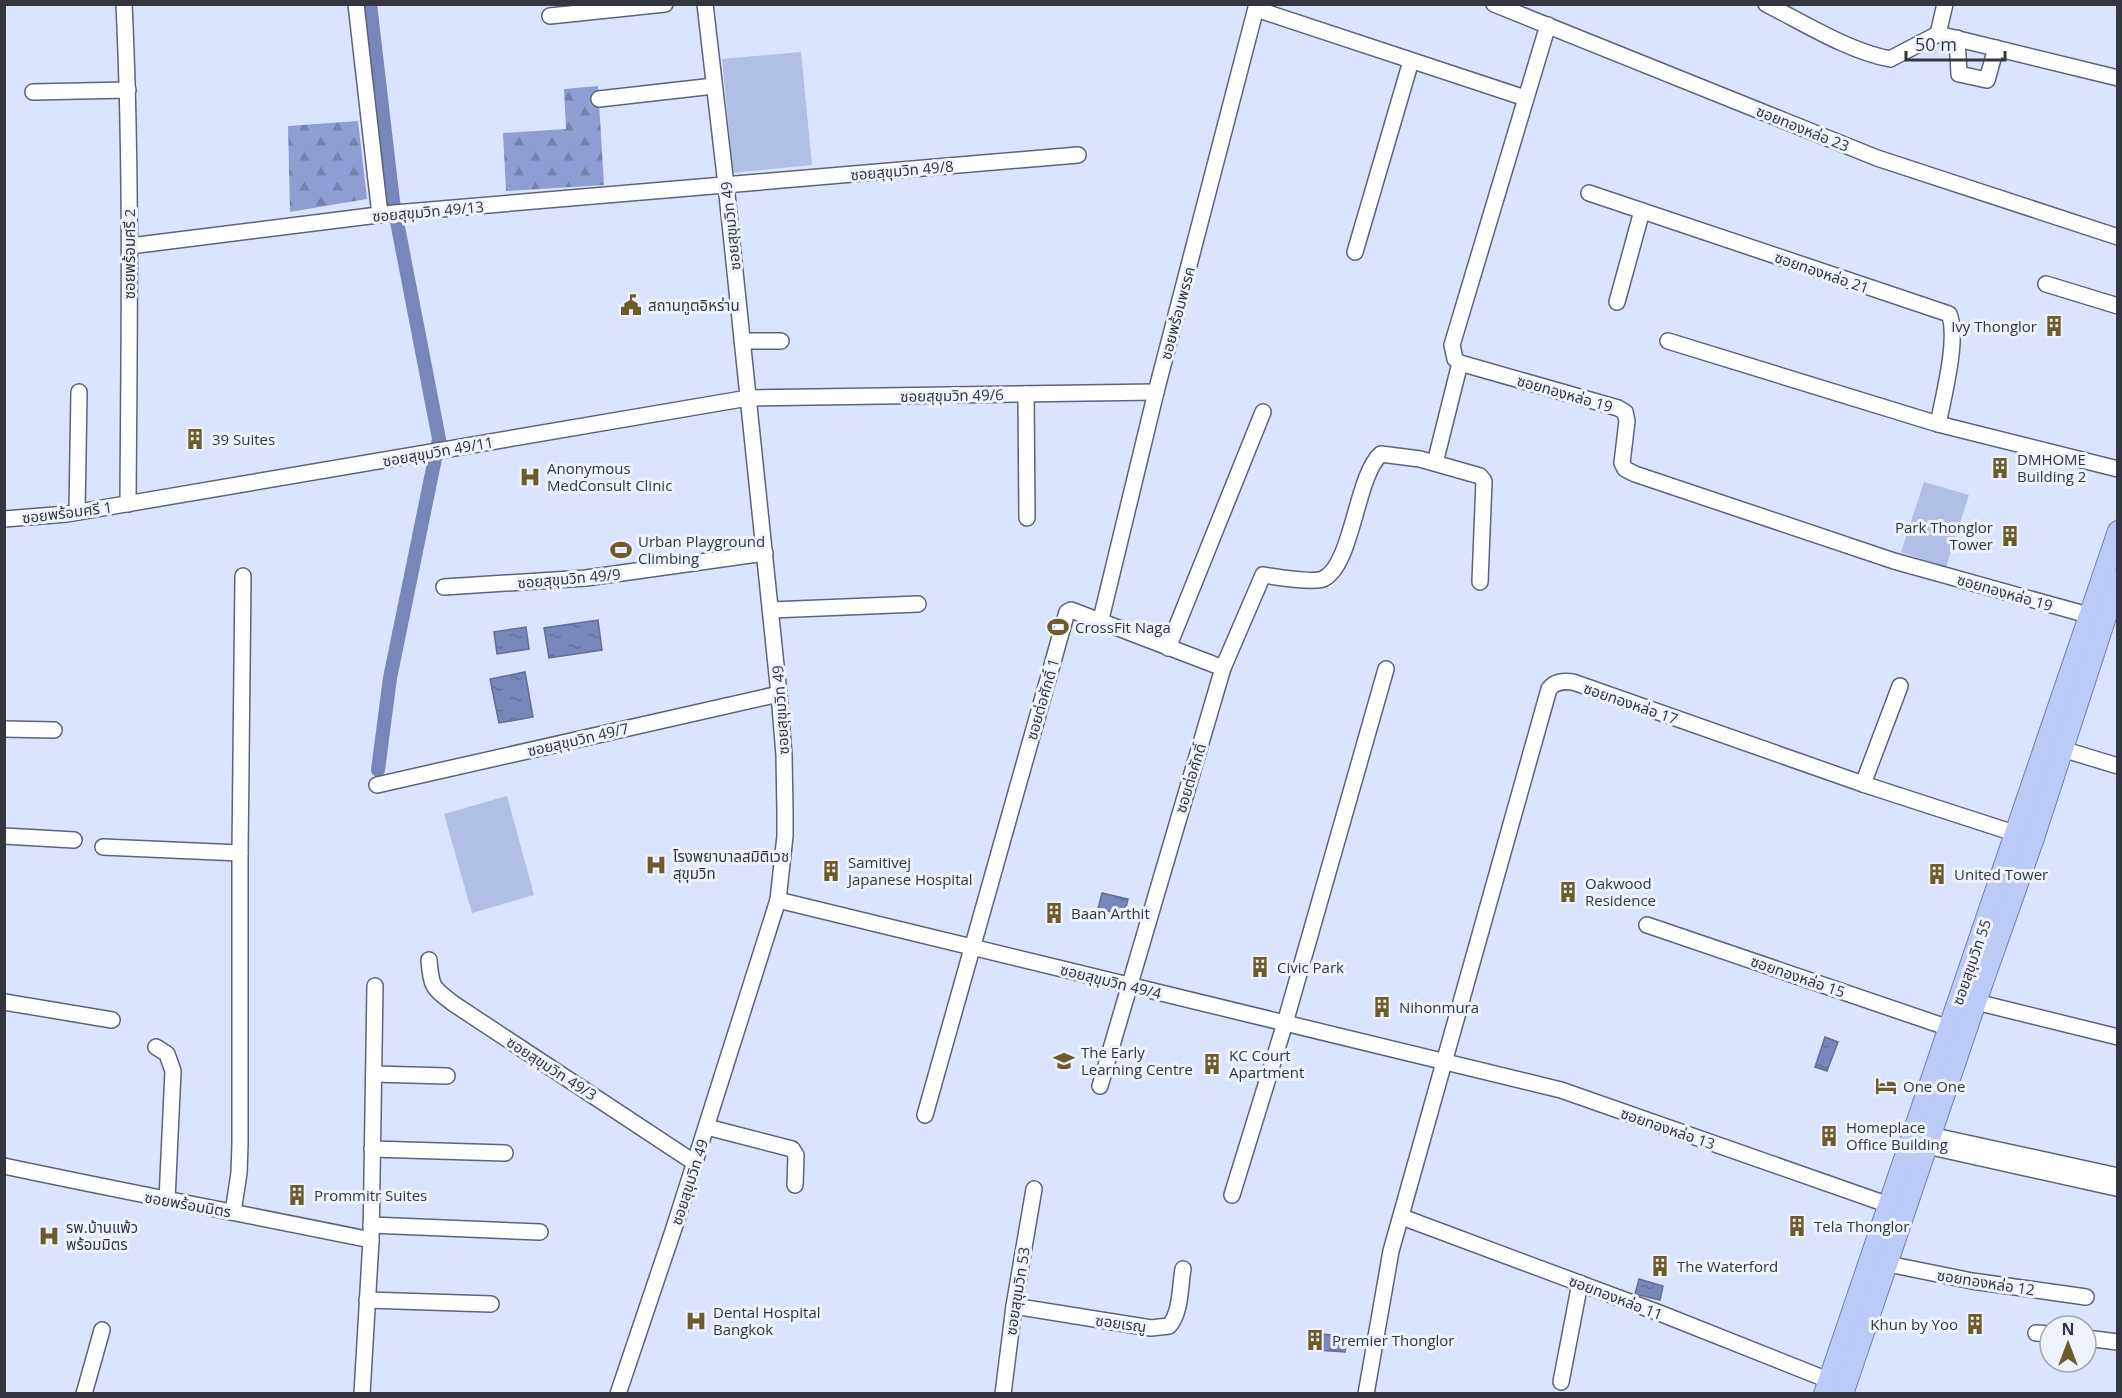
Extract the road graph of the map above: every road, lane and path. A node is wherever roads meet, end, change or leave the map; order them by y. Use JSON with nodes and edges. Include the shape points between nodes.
{"nodes":[{"id":1,"x":124,"y":4,"type":"edge"},
{"id":2,"x":356,"y":4,"type":"edge"},
{"id":3,"x":665,"y":4,"type":"edge"},
{"id":4,"x":705,"y":4,"type":"edge"},
{"id":5,"x":1494,"y":4,"type":"edge"},
{"id":6,"x":1766,"y":4,"type":"edge"},
{"id":7,"x":1945,"y":4,"type":"edge"},
{"id":8,"x":1257,"y":7,"type":"edge"},
{"id":9,"x":550,"y":16,"type":"dead end"},
{"id":10,"x":1548,"y":25,"type":"junction"},
{"id":11,"x":1938,"y":34,"type":"junction"},
{"id":12,"x":1957,"y":38,"type":"junction"},
{"id":13,"x":1996,"y":48,"type":"junction"},
{"id":14,"x":1411,"y":61,"type":"junction"},
{"id":15,"x":2118,"y":78,"type":"edge"},
{"id":16,"x":714,"y":86,"type":"junction"},
{"id":17,"x":128,"y":90,"type":"junction"},
{"id":18,"x":33,"y":92,"type":"dead end"},
{"id":19,"x":1525,"y":98,"type":"junction"},
{"id":20,"x":599,"y":99,"type":"dead end"},
{"id":21,"x":1078,"y":155,"type":"dead end"},
{"id":22,"x":726,"y":185,"type":"junction"},
{"id":23,"x":1589,"y":193,"type":"dead end"},
{"id":24,"x":1642,"y":211,"type":"junction"},
{"id":25,"x":380,"y":215,"type":"junction"},
{"id":26,"x":2118,"y":237,"type":"edge"},
{"id":27,"x":130,"y":246,"type":"junction"},
{"id":28,"x":1355,"y":252,"type":"dead end"},
{"id":29,"x":2046,"y":284,"type":"dead end"},
{"id":30,"x":1617,"y":302,"type":"dead end"},
{"id":31,"x":2118,"y":306,"type":"edge"},
{"id":32,"x":742,"y":341,"type":"junction"},
{"id":33,"x":781,"y":341,"type":"dead end"},
{"id":34,"x":1668,"y":341,"type":"dead end"},
{"id":35,"x":1460,"y":363,"type":"junction"},
{"id":36,"x":79,"y":392,"type":"dead end"},
{"id":37,"x":1156,"y":392,"type":"junction"},
{"id":38,"x":1026,"y":394,"type":"junction"},
{"id":39,"x":748,"y":398,"type":"junction"},
{"id":40,"x":1263,"y":412,"type":"dead end"},
{"id":41,"x":1938,"y":424,"type":"junction"},
{"id":42,"x":1435,"y":463,"type":"junction"},
{"id":43,"x":2118,"y":469,"type":"edge"},
{"id":44,"x":129,"y":504,"type":"junction"},
{"id":45,"x":77,"y":512,"type":"junction"},
{"id":46,"x":1027,"y":518,"type":"dead end"},
{"id":47,"x":4,"y":519,"type":"edge"},
{"id":48,"x":2118,"y":531,"type":"edge"},
{"id":49,"x":765,"y":553,"type":"junction"},
{"id":50,"x":243,"y":576,"type":"dead end"},
{"id":51,"x":2118,"y":580,"type":"edge"},
{"id":52,"x":1480,"y":582,"type":"dead end"},
{"id":53,"x":444,"y":587,"type":"dead end"},
{"id":54,"x":918,"y":604,"type":"dead end"},
{"id":55,"x":771,"y":610,"type":"junction"},
{"id":56,"x":2096,"y":617,"type":"junction"},
{"id":57,"x":1100,"y":623,"type":"junction"},
{"id":58,"x":1168,"y":648,"type":"junction"},
{"id":59,"x":1223,"y":668,"type":"junction"},
{"id":60,"x":1386,"y":669,"type":"dead end"},
{"id":61,"x":1900,"y":686,"type":"dead end"},
{"id":62,"x":779,"y":694,"type":"junction"},
{"id":63,"x":4,"y":729,"type":"edge"},
{"id":64,"x":54,"y":730,"type":"dead end"},
{"id":65,"x":2053,"y":746,"type":"junction"},
{"id":66,"x":2118,"y":766,"type":"edge"},
{"id":67,"x":1863,"y":784,"type":"junction"},
{"id":68,"x":377,"y":785,"type":"dead end"},
{"id":69,"x":2014,"y":833,"type":"junction"},
{"id":70,"x":4,"y":836,"type":"edge"},
{"id":71,"x":2034,"y":838,"type":"junction"},
{"id":72,"x":74,"y":840,"type":"dead end"},
{"id":73,"x":104,"y":847,"type":"dead end"},
{"id":74,"x":240,"y":853,"type":"junction"},
{"id":75,"x":778,"y":900,"type":"junction"},
{"id":76,"x":1647,"y":926,"type":"dead end"},
{"id":77,"x":972,"y":947,"type":"junction"},
{"id":78,"x":429,"y":960,"type":"dead end"},
{"id":79,"x":1129,"y":985,"type":"junction"},
{"id":80,"x":375,"y":986,"type":"dead end"},
{"id":81,"x":1967,"y":999,"type":"junction"},
{"id":82,"x":4,"y":1002,"type":"edge"},
{"id":83,"x":112,"y":1020,"type":"dead end"},
{"id":84,"x":1285,"y":1023,"type":"junction"},
{"id":85,"x":1957,"y":1031,"type":"junction"},
{"id":86,"x":2118,"y":1037,"type":"edge"},
{"id":87,"x":156,"y":1047,"type":"dead end"},
{"id":88,"x":1444,"y":1062,"type":"junction"},
{"id":89,"x":374,"y":1074,"type":"junction"},
{"id":90,"x":447,"y":1076,"type":"dead end"},
{"id":91,"x":1100,"y":1086,"type":"dead end"},
{"id":92,"x":925,"y":1115,"type":"dead end"},
{"id":93,"x":706,"y":1127,"type":"junction"},
{"id":94,"x":1928,"y":1140,"type":"junction"},
{"id":95,"x":372,"y":1149,"type":"junction"},
{"id":96,"x":505,"y":1153,"type":"dead end"},
{"id":97,"x":695,"y":1163,"type":"junction"},
{"id":98,"x":4,"y":1166,"type":"edge"},
{"id":99,"x":2117,"y":1182,"type":"edge"},
{"id":100,"x":795,"y":1185,"type":"dead end"},
{"id":101,"x":1034,"y":1190,"type":"dead end"},
{"id":102,"x":1232,"y":1195,"type":"dead end"},
{"id":103,"x":167,"y":1200,"type":"junction"},
{"id":104,"x":1897,"y":1207,"type":"junction"},
{"id":105,"x":233,"y":1212,"type":"junction"},
{"id":106,"x":1402,"y":1217,"type":"junction"},
{"id":107,"x":540,"y":1232,"type":"dead end"},
{"id":108,"x":371,"y":1233,"type":"junction"},
{"id":109,"x":1888,"y":1263,"type":"junction"},
{"id":110,"x":1183,"y":1269,"type":"dead end"},
{"id":111,"x":1580,"y":1283,"type":"junction"},
{"id":112,"x":2086,"y":1297,"type":"dead end"},
{"id":113,"x":367,"y":1300,"type":"junction"},
{"id":114,"x":491,"y":1304,"type":"dead end"},
{"id":115,"x":1014,"y":1306,"type":"junction"},
{"id":116,"x":102,"y":1330,"type":"dead end"},
{"id":117,"x":2098,"y":1340,"type":"edge"},
{"id":118,"x":2118,"y":1342,"type":"edge"},
{"id":119,"x":1561,"y":1382,"type":"dead end"},
{"id":120,"x":1834,"y":1390,"type":"edge"},
{"id":121,"x":84,"y":1394,"type":"edge"},
{"id":122,"x":362,"y":1394,"type":"edge"},
{"id":123,"x":618,"y":1394,"type":"edge"},
{"id":124,"x":1003,"y":1394,"type":"edge"},
{"id":125,"x":1366,"y":1394,"type":"edge"}],
"edges":[{"from":1,"to":17,"type":"street","name":"ซอยพร้อมศรี 2"},
{"from":2,"to":25,"type":"street"},
{"from":3,"to":9,"type":"street"},
{"from":4,"to":16,"type":"street","name":"ซอยสุขุมวิท 49"},
{"from":5,"to":10,"type":"street","name":"ซอยทองหล่อ 23"},
{"from":6,"to":11,"type":"street","via":[[1847,44],[1890,59]]},
{"from":7,"to":11,"type":"street"},
{"from":8,"to":14,"type":"street"},
{"from":8,"to":37,"type":"street","name":"ซอยพร้อมพรรค"},
{"from":10,"to":19,"type":"street"},
{"from":10,"to":26,"type":"street","name":"ซอยทองหล่อ 23","via":[[1876,158]]},
{"from":11,"to":12,"type":"street"},
{"from":12,"to":13,"type":"street"},
{"from":12,"to":13,"type":"street","via":[[1959,74],[1987,80]]},
{"from":13,"to":15,"type":"street"},
{"from":14,"to":19,"type":"street"},
{"from":14,"to":28,"type":"street"},
{"from":16,"to":20,"type":"street"},
{"from":16,"to":22,"type":"street","name":"ซอยสุขุมวิท 49"},
{"from":17,"to":18,"type":"street"},
{"from":17,"to":27,"type":"street","name":"ซอยพร้อมศรี 2"},
{"from":19,"to":35,"type":"street","via":[[1452,345],[1453,355]]},
{"from":21,"to":22,"type":"street","name":"ซอยสุขุมวิท 49/8"},
{"from":22,"to":25,"type":"street","name":"ซอยสุขุมวิท 49/13"},
{"from":22,"to":32,"type":"street","name":"ซอยสุขุมวิท 49"},
{"from":23,"to":24,"type":"street","name":"ซอยทองหล่อ 21"},
{"from":24,"to":30,"type":"street"},
{"from":24,"to":41,"type":"street","name":"ซอยทองหล่อ 21","via":[[1948,315],[1952,323],[1951,353]]},
{"from":25,"to":27,"type":"street","name":"ซอยสุขุมวิท 49/13"},
{"from":27,"to":44,"type":"street","name":"ซอยพร้อมศรี 2"},
{"from":29,"to":31,"type":"street"},
{"from":32,"to":33,"type":"street"},
{"from":32,"to":39,"type":"street","name":"ซอยสุขุมวิท 49"},
{"from":34,"to":41,"type":"street"},
{"from":35,"to":42,"type":"street"},
{"from":35,"to":56,"type":"street","name":"ซอยทองหล่อ 19","via":[[1625,412],[1622,463],[1635,474],[1894,561]]},
{"from":36,"to":45,"type":"street"},
{"from":37,"to":38,"type":"street","name":"ซอยสุขุมวิท 49/6"},
{"from":37,"to":57,"type":"street","name":"ซอยพร้อมพรรค"},
{"from":38,"to":39,"type":"street","name":"ซอยสุขุมวิท 49/6"},
{"from":38,"to":46,"type":"street"},
{"from":39,"to":44,"type":"street","name":"ซอยสุขุมวิท 49/11"},
{"from":39,"to":49,"type":"street","name":"ซอยสุขุมวิท 49"},
{"from":40,"to":58,"type":"street"},
{"from":41,"to":43,"type":"street"},
{"from":42,"to":52,"type":"street","via":[[1480,476],[1484,481]]},
{"from":42,"to":59,"type":"street","name":"ซอยต่อศักดิ์","via":[[1381,454],[1369,473],[1332,571],[1322,579],[1263,575]]},
{"from":44,"to":45,"type":"street","name":"ซอยพร้อมศรี 1"},
{"from":45,"to":47,"type":"street","name":"ซอยพร้อมศรี 1"},
{"from":48,"to":56,"type":"main road","name":"ซอยสุขุมวิท 55"},
{"from":49,"to":53,"type":"street","name":"ซอยสุขุมวิท 49/9","via":[[586,578]]},
{"from":49,"to":55,"type":"street","name":"ซอยสุขุมวิท 49"},
{"from":50,"to":74,"type":"street"},
{"from":51,"to":56,"type":"main road","name":"ซอยสุขุมวิท 55"},
{"from":54,"to":55,"type":"street"},
{"from":55,"to":62,"type":"street","name":"ซอยสุขุมวิท 49"},
{"from":56,"to":65,"type":"main road","name":"ซอยสุขุมวิท 55"},
{"from":57,"to":58,"type":"street","name":"ซอยต่อศักดิ์ 1"},
{"from":57,"to":77,"type":"street","name":"ซอยต่อศักดิ์ 1","via":[[1071,610],[1066,615]]},
{"from":58,"to":59,"type":"street","name":"ซอยต่อศักดิ์ 1"},
{"from":59,"to":79,"type":"street","name":"ซอยต่อศักดิ์"},
{"from":60,"to":84,"type":"street"},
{"from":61,"to":67,"type":"street"},
{"from":62,"to":68,"type":"street","name":"ซอยสุขุมวิท 49/7"},
{"from":62,"to":75,"type":"street","name":"ซอยสุขุมวิท 49","via":[[785,812]]},
{"from":63,"to":64,"type":"street"},
{"from":65,"to":66,"type":"street"},
{"from":65,"to":69,"type":"main road","name":"ซอยสุขุมวิท 55"},
{"from":65,"to":71,"type":"main road","name":"ซอยสุขุมวิท 55"},
{"from":67,"to":69,"type":"street","name":"ซอยทองหล่อ 17"},
{"from":67,"to":88,"type":"street","name":"ซอยทองหล่อ 17","via":[[1573,682],[1553,685]]},
{"from":69,"to":71,"type":"main road"},
{"from":69,"to":81,"type":"main road","name":"ซอยสุขุมวิท 55"},
{"from":70,"to":72,"type":"street"},
{"from":71,"to":81,"type":"main road","name":"ซอยสุขุมวิท 55"},
{"from":73,"to":74,"type":"street"},
{"from":74,"to":105,"type":"street","via":[[240,1144]]},
{"from":75,"to":77,"type":"street","name":"ซอยสุขุมวิท 49/4"},
{"from":75,"to":93,"type":"street","name":"ซอยสุขุมวิท 49"},
{"from":76,"to":85,"type":"street","name":"ซอยทองหล่อ 15"},
{"from":77,"to":79,"type":"street","name":"ซอยสุขุมวิท 49/4"},
{"from":77,"to":92,"type":"street"},
{"from":78,"to":97,"type":"street","name":"ซอยสุขุมวิท 49/3","via":[[435,989],[454,1004]]},
{"from":79,"to":84,"type":"street","name":"ซอยสุขุมวิท 49/4"},
{"from":79,"to":91,"type":"street","name":"ซอยต่อศักดิ์"},
{"from":80,"to":89,"type":"street"},
{"from":81,"to":85,"type":"main road","name":"ซอยสุขุมวิท 55"},
{"from":81,"to":86,"type":"street"},
{"from":82,"to":83,"type":"street"},
{"from":84,"to":88,"type":"street","name":"ซอยสุขุมวิท 49/4"},
{"from":84,"to":102,"type":"street"},
{"from":85,"to":94,"type":"main road","name":"ซอยสุขุมวิท 55"},
{"from":85,"to":104,"type":"main road","name":"ซอยสุขุมวิท 55"},
{"from":87,"to":103,"type":"street","via":[[167,1054],[173,1071]]},
{"from":88,"to":104,"type":"street","name":"ซอยทองหล่อ 13","via":[[1573,1094]]},
{"from":88,"to":106,"type":"street"},
{"from":89,"to":90,"type":"street"},
{"from":89,"to":95,"type":"street"},
{"from":93,"to":97,"type":"street","name":"ซอยสุขุมวิท 49"},
{"from":93,"to":100,"type":"street","via":[[795,1151]]},
{"from":94,"to":99,"type":"street"},
{"from":94,"to":104,"type":"main road","name":"ซอยสุขุมวิท 55"},
{"from":95,"to":96,"type":"street"},
{"from":95,"to":108,"type":"street"},
{"from":97,"to":123,"type":"street","name":"ซอยสุขุมวิท 49"},
{"from":98,"to":103,"type":"street","name":"ซอยพร้อมมิตร"},
{"from":101,"to":115,"type":"street","name":"ซอยสุขุมวิท 53"},
{"from":103,"to":105,"type":"street","name":"ซอยพร้อมมิตร"},
{"from":104,"to":109,"type":"main road","name":"ซอยสุขุมวิท 55"},
{"from":104,"to":120,"type":"main road","name":"ซอยสุขุมวิท 55"},
{"from":105,"to":108,"type":"street","name":"ซอยพร้อมมิตร"},
{"from":106,"to":111,"type":"street","name":"ซอยทองหล่อ 11"},
{"from":106,"to":125,"type":"street","via":[[1391,1251]]},
{"from":107,"to":108,"type":"street","name":"ซอยพร้อมมิตร"},
{"from":108,"to":113,"type":"street"},
{"from":109,"to":112,"type":"street","name":"ซอยทองหล่อ 12","via":[[1972,1281]]},
{"from":109,"to":120,"type":"main road","name":"ซอยสุขุมวิท 55"},
{"from":110,"to":115,"type":"street","name":"ซอยเรณู","via":[[1176,1314],[1169,1326],[1151,1328]]},
{"from":111,"to":119,"type":"street"},
{"from":111,"to":120,"type":"street","name":"ซอยทองหล่อ 11"},
{"from":113,"to":114,"type":"street"},
{"from":113,"to":122,"type":"street"},
{"from":115,"to":124,"type":"street","name":"ซอยสุขุมวิท 53"},
{"from":116,"to":121,"type":"street"},
{"from":117,"to":118,"type":"street"}]}
